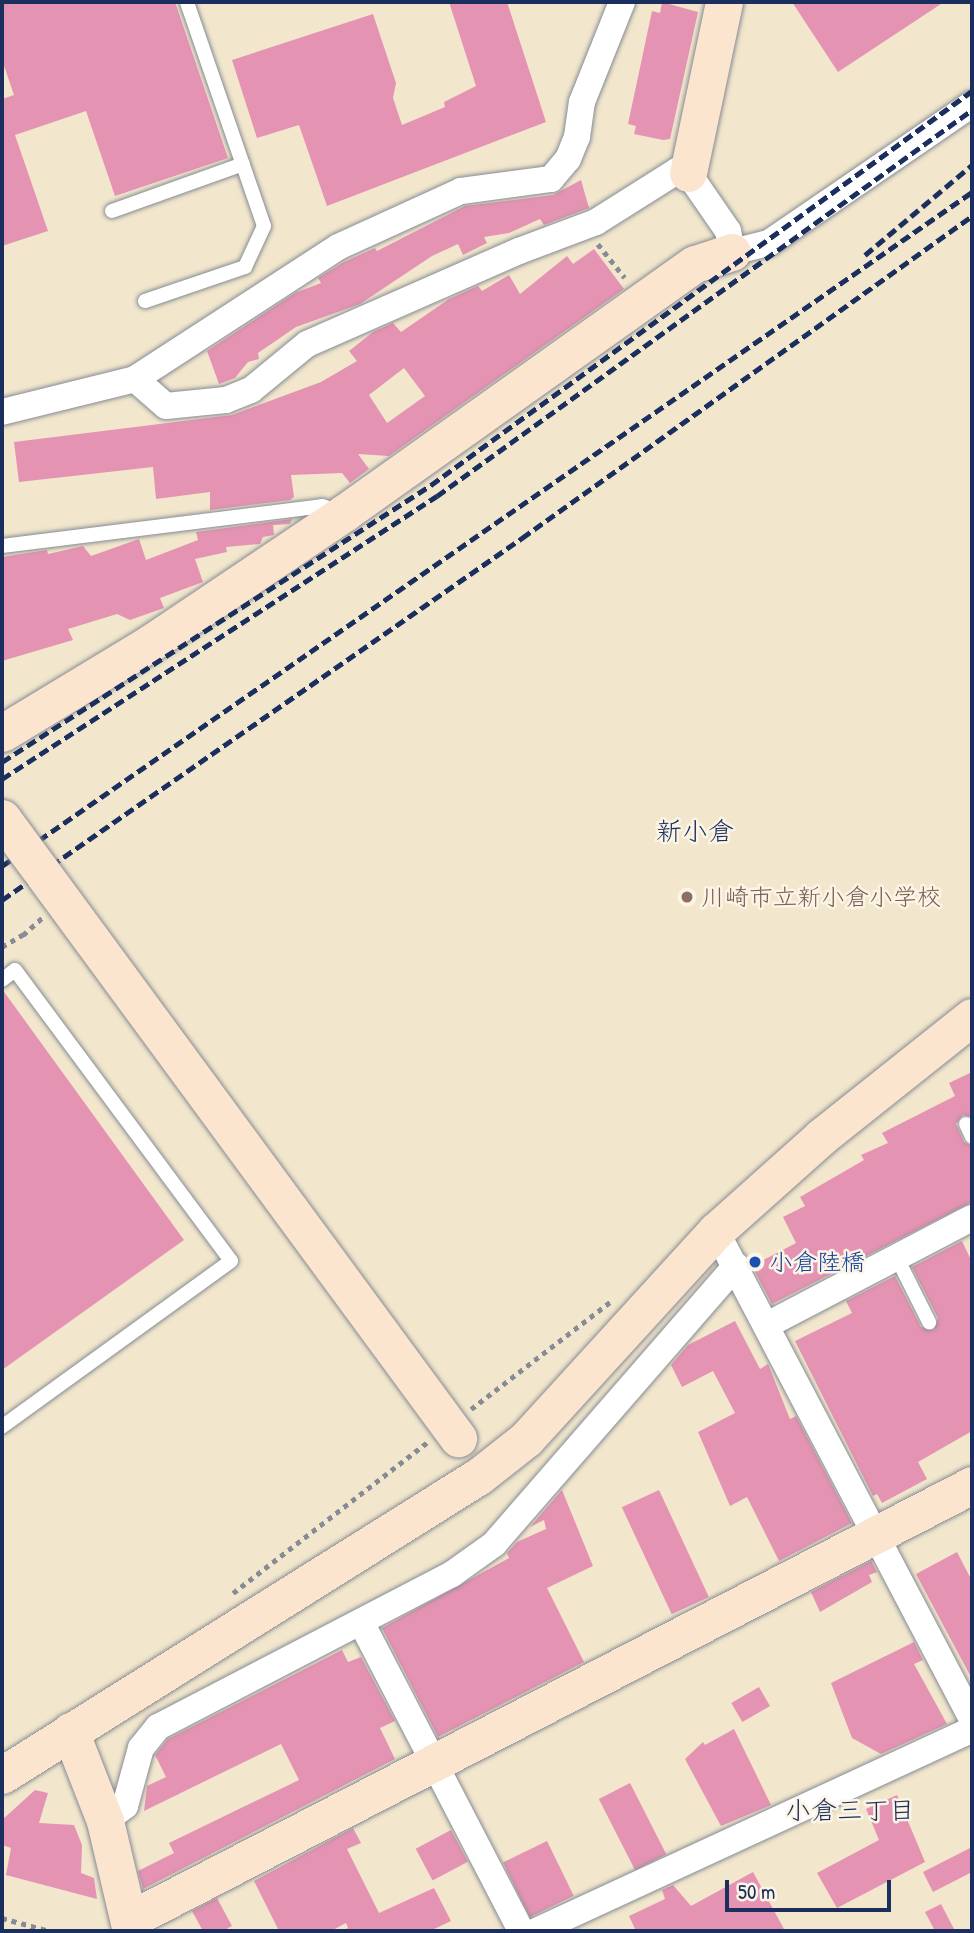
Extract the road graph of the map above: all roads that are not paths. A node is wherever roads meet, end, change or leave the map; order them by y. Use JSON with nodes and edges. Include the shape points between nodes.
{"nodes":[{"id":1,"x":187,"y":2,"type":"edge"},
{"id":2,"x":622,"y":2,"type":"edge"},
{"id":3,"x":724,"y":2,"type":"edge"},
{"id":4,"x":972,"y":104,"type":"edge"},
{"id":5,"x":243,"y":164,"type":"junction"},
{"id":6,"x":688,"y":173,"type":"junction"},
{"id":7,"x":113,"y":211,"type":"dead end"},
{"id":8,"x":732,"y":252,"type":"junction"},
{"id":9,"x":145,"y":301,"type":"dead end"},
{"id":10,"x":135,"y":379,"type":"junction"},
{"id":11,"x":2,"y":412,"type":"edge"},
{"id":12,"x":344,"y":513,"type":"junction"},
{"id":13,"x":2,"y":546,"type":"edge"},
{"id":14,"x":2,"y":733,"type":"edge"},
{"id":15,"x":2,"y":817,"type":"edge"},
{"id":16,"x":2,"y":980,"type":"edge"},
{"id":17,"x":972,"y":1017,"type":"edge"},
{"id":18,"x":972,"y":1218,"type":"edge"},
{"id":19,"x":716,"y":1231,"type":"junction"},
{"id":20,"x":897,"y":1258,"type":"junction"},
{"id":21,"x":736,"y":1266,"type":"junction"},
{"id":22,"x":929,"y":1322,"type":"dead end"},
{"id":23,"x":767,"y":1325,"type":"junction"},
{"id":24,"x":2,"y":1427,"type":"edge"},
{"id":25,"x":480,"y":1476,"type":"junction"},
{"id":26,"x":972,"y":1485,"type":"edge"},
{"id":27,"x":876,"y":1535,"type":"junction"},
{"id":28,"x":361,"y":1622,"type":"junction"},
{"id":29,"x":972,"y":1719,"type":"edge"},
{"id":30,"x":972,"y":1730,"type":"edge"},
{"id":31,"x":70,"y":1731,"type":"junction"},
{"id":32,"x":432,"y":1765,"type":"junction"},
{"id":33,"x":2,"y":1775,"type":"edge"},
{"id":34,"x":105,"y":1821,"type":"junction"},
{"id":35,"x":130,"y":1926,"type":"edge"},
{"id":36,"x":521,"y":1931,"type":"edge"},
{"id":37,"x":536,"y":1931,"type":"edge"}],
"edges":[{"from":1,"to":5,"type":"lane"},
{"from":2,"to":10,"type":"street","via":[[582,102],[577,137],[568,159],[551,179],[461,191],[338,247]]},
{"from":3,"to":6,"type":"street"},
{"from":4,"to":8,"type":"street","via":[[782,236]]},
{"from":5,"to":7,"type":"lane"},
{"from":5,"to":9,"type":"lane","via":[[264,226],[245,267]]},
{"from":6,"to":8,"type":"street","via":[[728,231]]},
{"from":6,"to":10,"type":"street","via":[[677,171],[596,222],[307,344],[251,390],[226,400],[166,406]]},
{"from":8,"to":12,"type":"street","via":[[695,264]]},
{"from":10,"to":11,"type":"street"},
{"from":12,"to":13,"type":"lane","via":[[322,506]]},
{"from":12,"to":14,"type":"street","via":[[152,642]]},
{"from":15,"to":25,"type":"street","bridge":true,"via":[[458,1438]]},
{"from":16,"to":24,"type":"lane","via":[[15,970],[231,1261]]},
{"from":17,"to":19,"type":"street","via":[[821,1136]]},
{"from":18,"to":20,"type":"street"},
{"from":19,"to":21,"type":"street"},
{"from":19,"to":25,"type":"street","via":[[536,1430]]},
{"from":20,"to":22,"type":"lane"},
{"from":20,"to":23,"type":"street"},
{"from":21,"to":23,"type":"street"},
{"from":21,"to":28,"type":"street","via":[[494,1544],[452,1574]]},
{"from":23,"to":27,"type":"street"},
{"from":25,"to":31,"type":"street","via":[[297,1594]]},
{"from":26,"to":27,"type":"street"},
{"from":27,"to":29,"type":"street"},
{"from":27,"to":32,"type":"street"},
{"from":28,"to":32,"type":"street"},
{"from":28,"to":34,"type":"street","via":[[158,1727],[141,1748],[125,1806]]},
{"from":30,"to":37,"type":"street"},
{"from":31,"to":33,"type":"street"},
{"from":31,"to":34,"type":"street"},
{"from":32,"to":35,"type":"street"},
{"from":32,"to":36,"type":"street"},
{"from":34,"to":35,"type":"street"}]}
